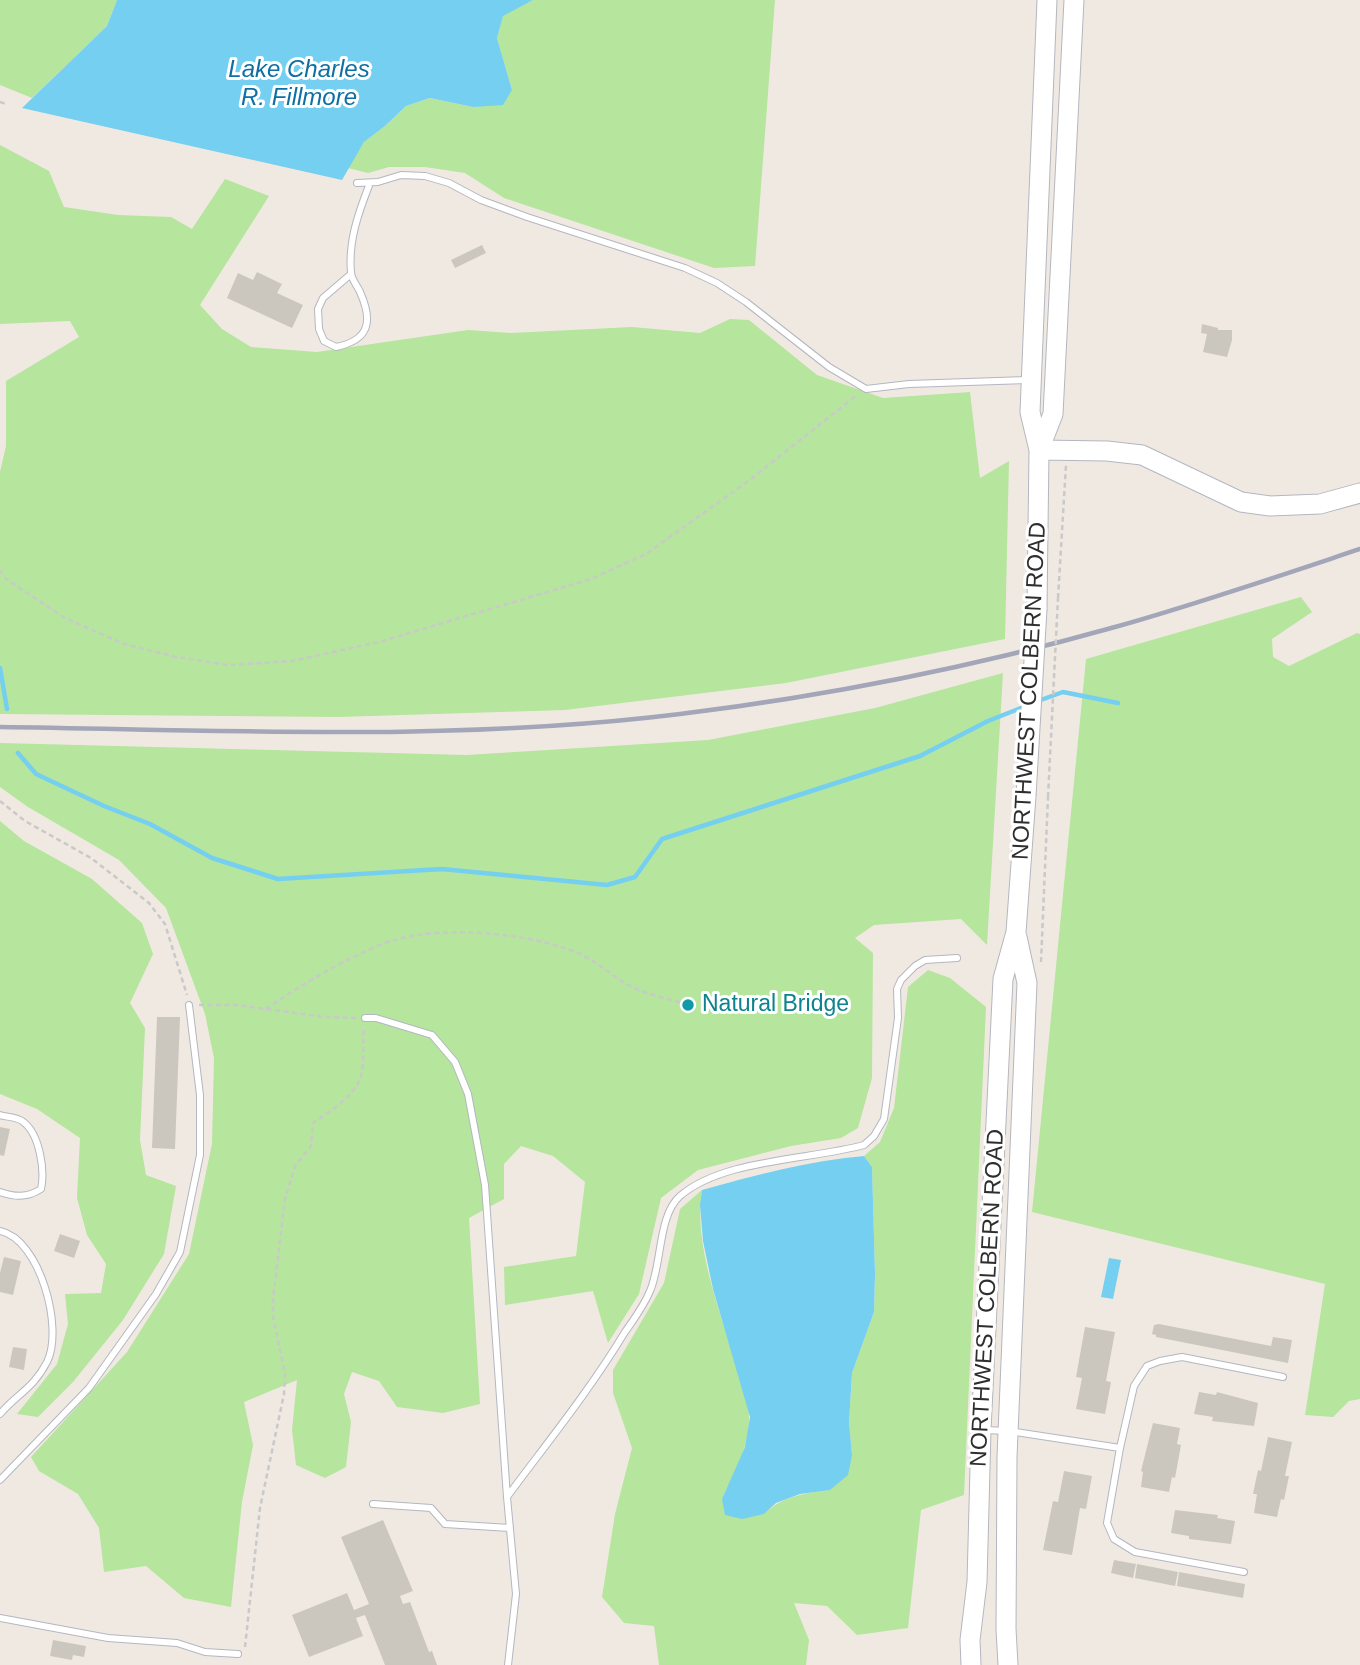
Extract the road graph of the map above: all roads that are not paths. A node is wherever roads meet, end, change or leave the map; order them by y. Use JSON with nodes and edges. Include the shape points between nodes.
{"nodes":[{"id":1,"x":1047,"y":0,"type":"edge"},
{"id":2,"x":1074,"y":0,"type":"edge"},
{"id":3,"x":357,"y":183,"type":"dead end"},
{"id":4,"x":370,"y":183,"type":"junction"},
{"id":5,"x":351,"y":274,"type":"junction"},
{"id":6,"x":1031,"y":380,"type":"junction"},
{"id":7,"x":1040,"y":450,"type":"junction"},
{"id":8,"x":1360,"y":493,"type":"edge"},
{"id":9,"x":1016,"y":932,"type":"junction"},
{"id":10,"x":957,"y":958,"type":"dead end"},
{"id":11,"x":189,"y":1005,"type":"road end"},
{"id":12,"x":365,"y":1018,"type":"road end"},
{"id":13,"x":0,"y":1115,"type":"edge"},
{"id":14,"x":0,"y":1192,"type":"edge"},
{"id":15,"x":0,"y":1231,"type":"edge"},
{"id":16,"x":1283,"y":1377,"type":"dead end"},
{"id":17,"x":0,"y":1414,"type":"edge"},
{"id":18,"x":981,"y":1430,"type":"junction"},
{"id":19,"x":1009,"y":1431,"type":"junction"},
{"id":20,"x":1120,"y":1448,"type":"junction"},
{"id":21,"x":0,"y":1479,"type":"edge"},
{"id":22,"x":507,"y":1497,"type":"junction"},
{"id":23,"x":373,"y":1504,"type":"dead end"},
{"id":24,"x":510,"y":1528,"type":"junction"},
{"id":25,"x":1244,"y":1572,"type":"dead end"},
{"id":26,"x":0,"y":1618,"type":"edge"},
{"id":27,"x":238,"y":1654,"type":"road end"},
{"id":28,"x":508,"y":1665,"type":"edge"},
{"id":29,"x":971,"y":1665,"type":"edge"},
{"id":30,"x":1008,"y":1665,"type":"edge"}],
"edges":[{"from":1,"to":6,"type":"main road","name":"NORTHWEST COLBERN ROAD"},
{"from":2,"to":7,"type":"main road","name":"NORTHWEST COLBERN ROAD","via":[[1053,414]]},
{"from":3,"to":4,"type":"lane"},
{"from":4,"to":5,"type":"lane","via":[[354,228]]},
{"from":4,"to":6,"type":"lane","via":[[401,175],[425,176],[527,217],[685,268],[747,302],[819,360],[866,389]]},
{"from":5,"to":5,"type":"lane","via":[[368,314],[365,330],[354,344],[336,348],[324,341],[318,309],[323,298]]},
{"from":6,"to":7,"type":"main road","name":"NORTHWEST COLBERN ROAD","via":[[1030,411]]},
{"from":7,"to":8,"type":"main road","via":[[1142,455],[1241,502],[1260,505],[1320,504]]},
{"from":7,"to":9,"type":"main road","name":"NORTHWEST COLBERN ROAD","bridge":true,"via":[[1037,609]]},
{"from":9,"to":18,"type":"main road","name":"NORTHWEST COLBERN ROAD","via":[[1003,979]]},
{"from":9,"to":19,"type":"main road","name":"NORTHWEST COLBERN ROAD","via":[[1027,983]]},
{"from":10,"to":22,"type":"lane","via":[[925,960],[901,980],[884,1119],[864,1145],[722,1174],[678,1198],[666,1219],[650,1293],[607,1362]]},
{"from":11,"to":21,"type":"lane","via":[[200,1095],[200,1155],[180,1252],[89,1388]]},
{"from":12,"to":22,"type":"lane","via":[[432,1035],[455,1062],[468,1094],[485,1185]]},
{"from":13,"to":14,"type":"lane","via":[[22,1121],[41,1155],[44,1175],[41,1189],[30,1196]]},
{"from":15,"to":17,"type":"lane","via":[[21,1245],[43,1281],[52,1306],[54,1339],[33,1384]]},
{"from":16,"to":20,"type":"lane","via":[[1182,1357],[1147,1366],[1135,1386]]},
{"from":18,"to":19,"type":"lane"},
{"from":18,"to":29,"type":"main road","name":"NORTHWEST COLBERN ROAD"},
{"from":19,"to":20,"type":"lane"},
{"from":19,"to":30,"type":"main road","name":"NORTHWEST COLBERN ROAD"},
{"from":20,"to":25,"type":"lane","via":[[1107,1523],[1114,1539],[1135,1552]]},
{"from":22,"to":24,"type":"lane"},
{"from":23,"to":24,"type":"lane","via":[[431,1508],[445,1524],[454,1526]]},
{"from":24,"to":28,"type":"lane","via":[[516,1594]]},
{"from":26,"to":27,"type":"lane"}]}
